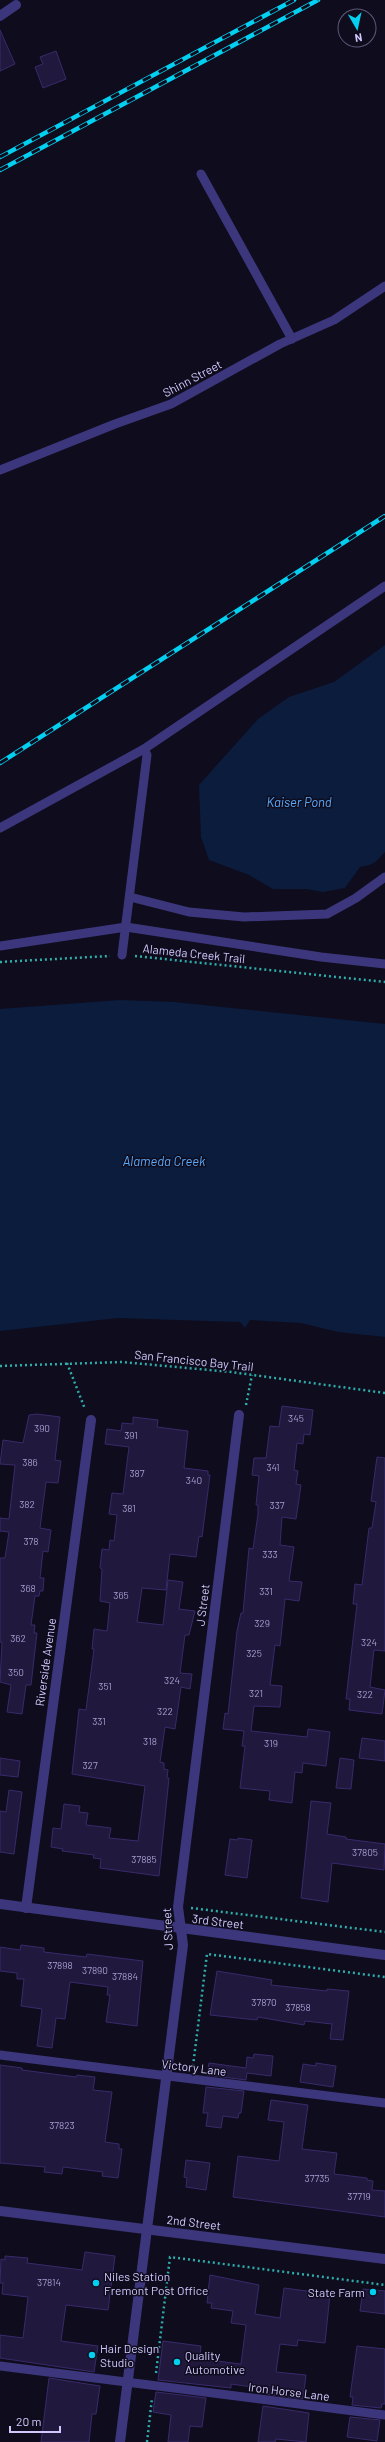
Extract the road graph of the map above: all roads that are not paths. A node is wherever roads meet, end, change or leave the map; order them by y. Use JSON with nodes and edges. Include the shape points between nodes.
{"nodes":[{"id":1,"x":16,"y":5,"type":"dead end"},
{"id":2,"x":0,"y":16,"type":"edge"},
{"id":3,"x":201,"y":174,"type":"dead end"},
{"id":4,"x":385,"y":286,"type":"edge"},
{"id":5,"x":292,"y":339,"type":"junction"},
{"id":6,"x":0,"y":470,"type":"edge"},
{"id":7,"x":385,"y":586,"type":"edge"},
{"id":8,"x":144,"y":749,"type":"junction"},
{"id":9,"x":0,"y":828,"type":"edge"},
{"id":10,"x":385,"y":877,"type":"edge"},
{"id":11,"x":130,"y":897,"type":"junction"},
{"id":12,"x":126,"y":927,"type":"junction"},
{"id":13,"x":0,"y":946,"type":"edge"},
{"id":14,"x":122,"y":955,"type":"road end"},
{"id":15,"x":385,"y":964,"type":"edge"},
{"id":16,"x":239,"y":1415,"type":"road end"},
{"id":17,"x":91,"y":1420,"type":"road end"},
{"id":18,"x":0,"y":1904,"type":"edge"},
{"id":19,"x":26,"y":1908,"type":"junction"},
{"id":20,"x":180,"y":1929,"type":"junction"},
{"id":21,"x":385,"y":1955,"type":"edge"},
{"id":22,"x":0,"y":2054,"type":"edge"},
{"id":23,"x":167,"y":2076,"type":"junction"},
{"id":24,"x":385,"y":2104,"type":"edge"},
{"id":25,"x":0,"y":2211,"type":"edge"},
{"id":26,"x":146,"y":2230,"type":"junction"},
{"id":27,"x":385,"y":2259,"type":"edge"},
{"id":28,"x":0,"y":2366,"type":"edge"},
{"id":29,"x":127,"y":2383,"type":"junction"},
{"id":30,"x":385,"y":2415,"type":"edge"},
{"id":31,"x":120,"y":2442,"type":"edge"}],
"edges":[{"from":1,"to":2,"type":"street"},
{"from":3,"to":5,"type":"lane"},
{"from":4,"to":5,"type":"lane","name":"Shinn Street","via":[[334,320]]},
{"from":5,"to":6,"type":"lane","name":"Shinn Street","via":[[171,404]]},
{"from":7,"to":8,"type":"lane"},
{"from":8,"to":9,"type":"lane"},
{"from":8,"to":11,"type":"lane","via":[[147,755]]},
{"from":10,"to":11,"type":"lane","via":[[356,898],[327,914],[244,918],[189,912]]},
{"from":11,"to":12,"type":"lane"},
{"from":12,"to":13,"type":"lane"},
{"from":12,"to":14,"type":"lane"},
{"from":12,"to":15,"type":"lane","via":[[313,956]]},
{"from":16,"to":20,"type":"street","name":"J Street","via":[[178,1907]]},
{"from":17,"to":19,"type":"street","name":"Riverside Avenue"},
{"from":18,"to":19,"type":"street","name":"3rd Street"},
{"from":19,"to":20,"type":"street","name":"3rd Street"},
{"from":20,"to":21,"type":"street","name":"3rd Street"},
{"from":20,"to":23,"type":"street","name":"J Street","via":[[183,1945]]},
{"from":22,"to":23,"type":"lane","name":"Victory Lane"},
{"from":23,"to":24,"type":"lane","name":"Victory Lane"},
{"from":23,"to":26,"type":"street","name":"J Street"},
{"from":25,"to":26,"type":"street","name":"2nd Street"},
{"from":26,"to":27,"type":"street","name":"2nd Street"},
{"from":26,"to":29,"type":"street","name":"J Street"},
{"from":28,"to":29,"type":"lane","name":"Iron Horse Lane"},
{"from":29,"to":30,"type":"lane","name":"Iron Horse Lane"},
{"from":29,"to":31,"type":"street","name":"J Street"}]}
